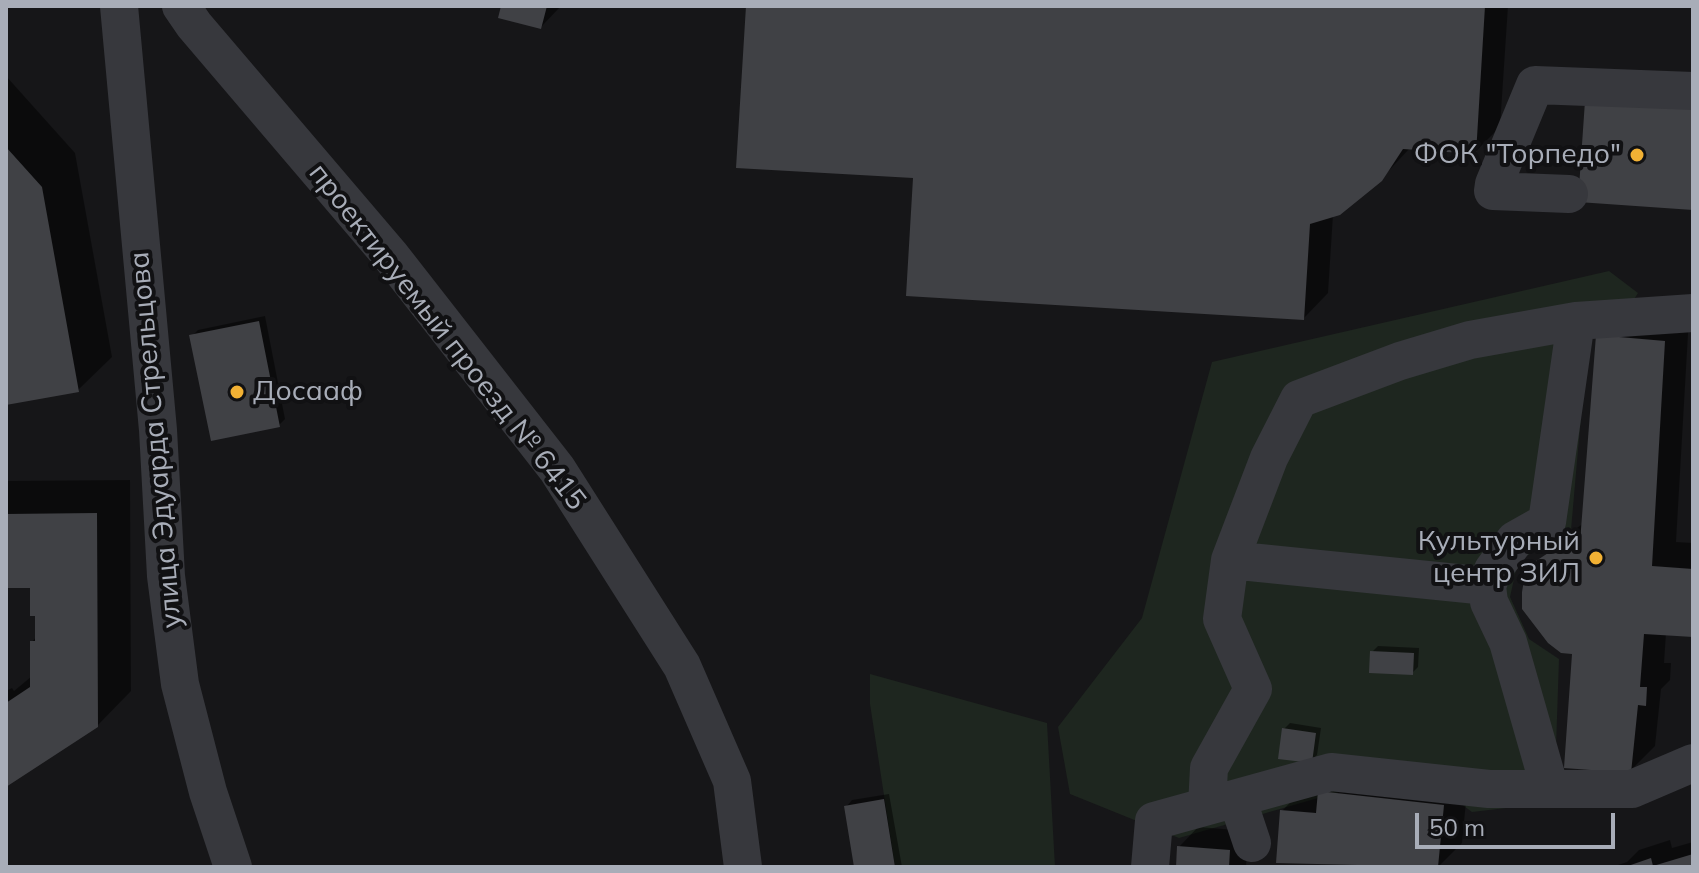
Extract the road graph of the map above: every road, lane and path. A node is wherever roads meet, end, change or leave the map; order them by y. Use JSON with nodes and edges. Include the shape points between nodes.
{"nodes":[{"id":1,"x":119,"y":6,"type":"edge"},
{"id":2,"x":181,"y":6,"type":"edge"},
{"id":3,"x":1693,"y":91,"type":"edge"},
{"id":4,"x":1569,"y":194,"type":"dead end"},
{"id":5,"x":1693,"y":313,"type":"edge"},
{"id":6,"x":1576,"y":321,"type":"junction"},
{"id":7,"x":1230,"y":560,"type":"junction"},
{"id":8,"x":1487,"y":586,"type":"junction"},
{"id":9,"x":1693,"y":763,"type":"edge"},
{"id":10,"x":1550,"y":789,"type":"junction"},
{"id":11,"x":1222,"y":802,"type":"junction"},
{"id":12,"x":1252,"y":843,"type":"dead end"},
{"id":13,"x":233,"y":867,"type":"edge"},
{"id":14,"x":743,"y":867,"type":"edge"},
{"id":15,"x":1150,"y":867,"type":"edge"}],
"edges":[{"from":1,"to":13,"type":"street","name":"улица Эдуарда Стрельцова","via":[[158,430],[166,576],[180,684]]},
{"from":2,"to":14,"type":"street","name":"проектируемый проезд № 6415","via":[[390,255],[557,469],[682,666],[732,781]]},
{"from":3,"to":4,"type":"street","via":[[1535,85],[1493,191]]},
{"from":5,"to":6,"type":"street"},
{"from":6,"to":7,"type":"street","via":[[1470,340],[1299,399],[1269,458]]},
{"from":6,"to":8,"type":"street","via":[[1547,522],[1515,540]]},
{"from":7,"to":8,"type":"street"},
{"from":7,"to":11,"type":"street","via":[[1222,619],[1253,689],[1209,768]]},
{"from":8,"to":10,"type":"street"},
{"from":9,"to":10,"type":"street","via":[[1632,789]]},
{"from":10,"to":11,"type":"street","via":[[1489,789],[1331,772]]},
{"from":11,"to":12,"type":"street"},
{"from":11,"to":15,"type":"street","via":[[1154,821]]}]}
